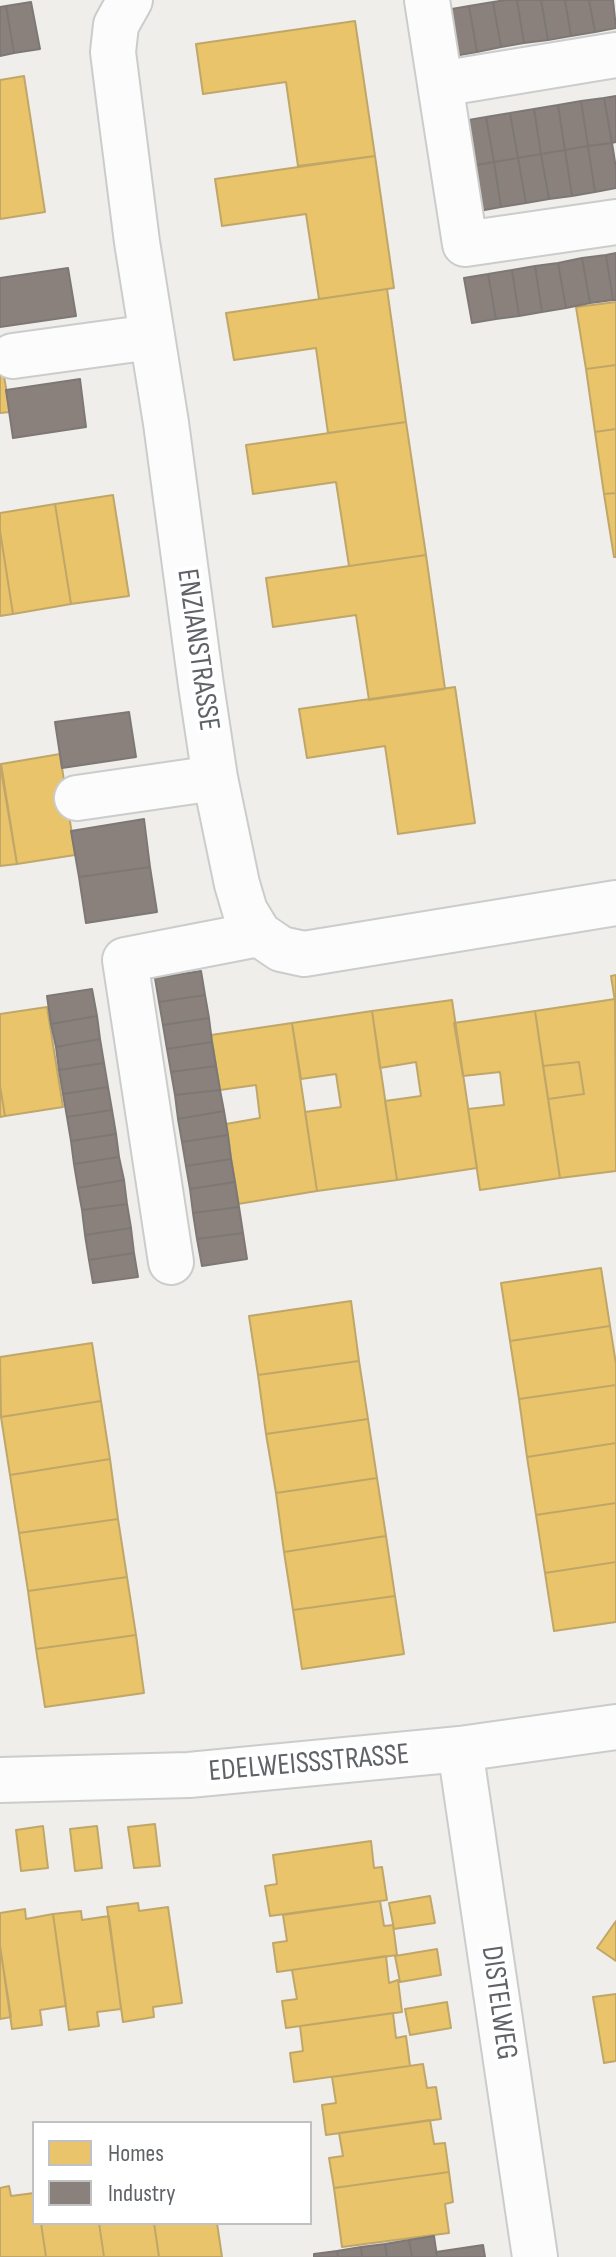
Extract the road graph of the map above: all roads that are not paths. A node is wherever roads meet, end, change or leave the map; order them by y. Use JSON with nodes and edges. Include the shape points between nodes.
{"nodes":[{"id":1,"x":130,"y":0,"type":"edge"},
{"id":2,"x":427,"y":0,"type":"edge"},
{"id":3,"x":616,"y":55,"type":"edge"},
{"id":4,"x":440,"y":84,"type":"junction"},
{"id":5,"x":616,"y":222,"type":"edge"},
{"id":6,"x":151,"y":337,"type":"junction"},
{"id":7,"x":13,"y":356,"type":"dead end"},
{"id":8,"x":215,"y":778,"type":"junction"},
{"id":9,"x":77,"y":798,"type":"dead end"},
{"id":10,"x":616,"y":903,"type":"edge"},
{"id":11,"x":259,"y":934,"type":"junction"},
{"id":12,"x":171,"y":1262,"type":"dead end"},
{"id":13,"x":616,"y":1727,"type":"edge"},
{"id":14,"x":460,"y":1749,"type":"junction"},
{"id":15,"x":0,"y":1780,"type":"edge"},
{"id":16,"x":535,"y":2257,"type":"edge"}],
"edges":[{"from":1,"to":6,"type":"street","name":"ENZIANSTRASSE","via":[[116,25],[113,52]]},
{"from":2,"to":4,"type":"street"},
{"from":3,"to":4,"type":"street"},
{"from":4,"to":5,"type":"street","via":[[465,244]]},
{"from":6,"to":7,"type":"street"},
{"from":6,"to":8,"type":"street","name":"ENZIANSTRASSE"},
{"from":8,"to":9,"type":"street"},
{"from":8,"to":11,"type":"street","name":"ENZIANSTRASSE","via":[[245,911]]},
{"from":10,"to":11,"type":"street","via":[[304,954],[281,949]]},
{"from":11,"to":12,"type":"street","via":[[125,960]]},
{"from":13,"to":14,"type":"street","name":"EDELWEISSSTRASSE"},
{"from":14,"to":15,"type":"street","name":"EDELWEISSSTRASSE","via":[[189,1775]]},
{"from":14,"to":16,"type":"street","name":"DISTELWEG"}]}
